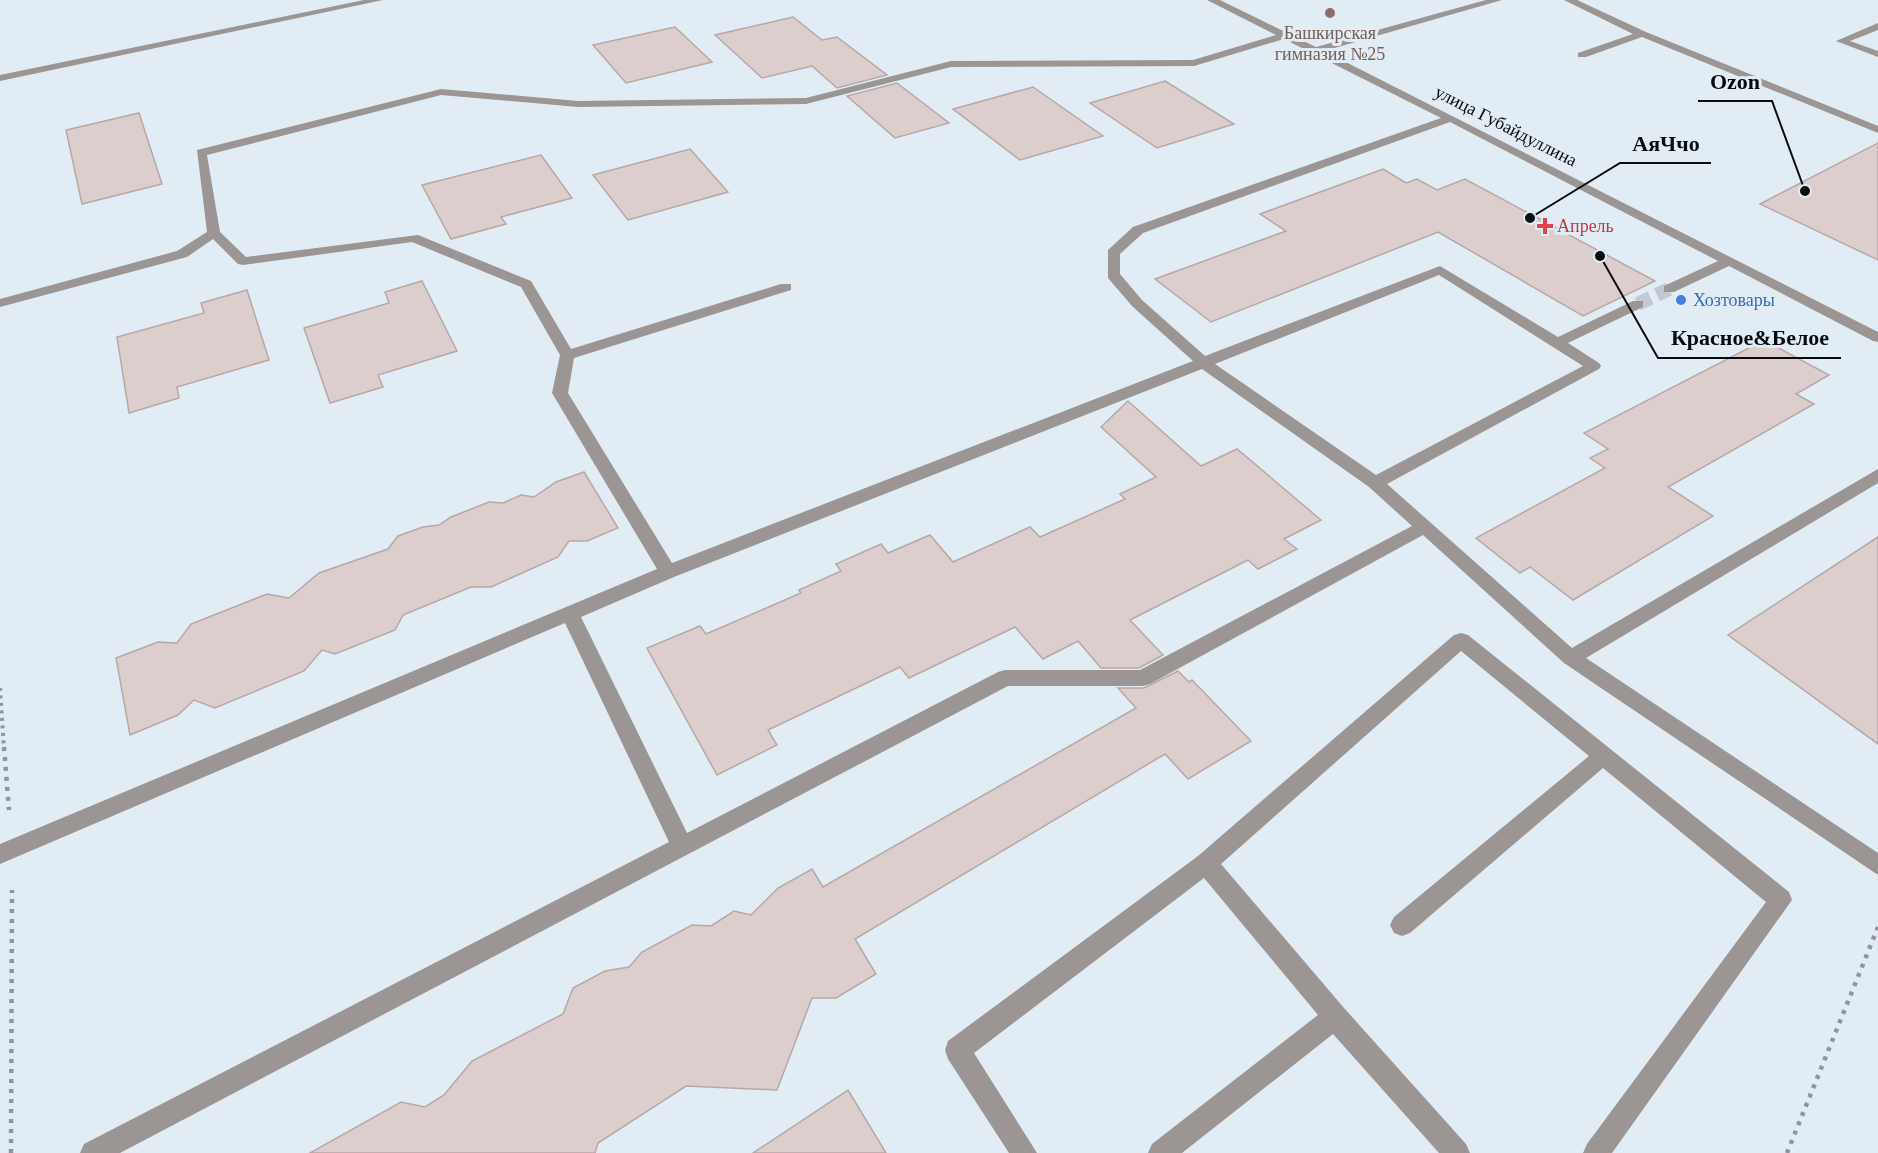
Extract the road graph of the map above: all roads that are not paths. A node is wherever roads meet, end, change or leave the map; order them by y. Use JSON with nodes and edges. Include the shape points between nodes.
{"nodes":[{"id":1,"x":378,"y":0,"type":"edge"},
{"id":2,"x":1212,"y":0,"type":"edge"},
{"id":3,"x":1497,"y":0,"type":"edge"},
{"id":4,"x":1569,"y":0,"type":"edge"},
{"id":5,"x":1878,"y":26,"type":"edge"},
{"id":6,"x":1642,"y":34,"type":"junction"},
{"id":7,"x":1284,"y":36,"type":"junction"},
{"id":8,"x":1314,"y":51,"type":"junction"},
{"id":9,"x":1878,"y":54,"type":"edge"},
{"id":10,"x":1582,"y":55,"type":"dead end"},
{"id":11,"x":0,"y":78,"type":"edge"},
{"id":12,"x":1451,"y":118,"type":"junction"},
{"id":13,"x":1878,"y":130,"type":"edge"},
{"id":14,"x":214,"y":233,"type":"junction"},
{"id":15,"x":1729,"y":261,"type":"junction"},
{"id":16,"x":786,"y":287,"type":"dead end"},
{"id":17,"x":1670,"y":289,"type":"tunnel mouth"},
{"id":18,"x":0,"y":303,"type":"edge"},
{"id":19,"x":1638,"y":304,"type":"tunnel mouth"},
{"id":20,"x":1878,"y":338,"type":"edge"},
{"id":21,"x":1557,"y":343,"type":"junction"},
{"id":22,"x":567,"y":355,"type":"junction"},
{"id":23,"x":1204,"y":363,"type":"junction"},
{"id":24,"x":1878,"y":475,"type":"edge"},
{"id":25,"x":1375,"y":483,"type":"junction"},
{"id":26,"x":1424,"y":527,"type":"junction"},
{"id":27,"x":668,"y":572,"type":"junction"},
{"id":28,"x":570,"y":614,"type":"junction"},
{"id":29,"x":1571,"y":658,"type":"junction"},
{"id":30,"x":1603,"y":756,"type":"junction"},
{"id":31,"x":682,"y":846,"type":"junction"},
{"id":32,"x":6,"y":852,"type":"edge"},
{"id":33,"x":1206,"y":863,"type":"junction"},
{"id":34,"x":1878,"y":865,"type":"edge"},
{"id":35,"x":1402,"y":925,"type":"dead end"},
{"id":36,"x":1335,"y":1017,"type":"junction"},
{"id":37,"x":93,"y":1153,"type":"edge"},
{"id":38,"x":1024,"y":1153,"type":"edge"},
{"id":39,"x":1161,"y":1153,"type":"edge"},
{"id":40,"x":1457,"y":1153,"type":"edge"},
{"id":41,"x":1596,"y":1153,"type":"edge"}],
"edges":[{"from":1,"to":11,"type":"street"},
{"from":2,"to":7,"type":"street","name":"улица Губайдуллина"},
{"from":3,"to":8,"type":"street"},
{"from":4,"to":6,"type":"street"},
{"from":5,"to":9,"type":"street","via":[[1841,40]]},
{"from":6,"to":10,"type":"street"},
{"from":6,"to":13,"type":"street"},
{"from":7,"to":8,"type":"street","name":"улица Губайдуллина"},
{"from":7,"to":14,"type":"street","via":[[1194,63],[951,64],[806,101],[578,104],[441,92],[201,153]]},
{"from":8,"to":12,"type":"street","name":"улица Губайдуллина"},
{"from":12,"to":15,"type":"street","name":"улица Губайдуллина"},
{"from":12,"to":23,"type":"street","via":[[1138,230],[1113,253],[1113,275],[1137,303]]},
{"from":14,"to":18,"type":"street","via":[[182,254]]},
{"from":14,"to":22,"type":"street","via":[[243,261],[413,238],[526,284]]},
{"from":15,"to":17,"type":"street"},
{"from":15,"to":20,"type":"street","name":"улица Губайдуллина"},
{"from":16,"to":22,"type":"street"},
{"from":19,"to":21,"type":"street"},
{"from":21,"to":23,"type":"street","via":[[1440,270]]},
{"from":21,"to":25,"type":"street","via":[[1594,366]]},
{"from":22,"to":27,"type":"street","via":[[560,393]]},
{"from":23,"to":25,"type":"street"},
{"from":23,"to":27,"type":"street"},
{"from":24,"to":29,"type":"street"},
{"from":25,"to":26,"type":"street"},
{"from":26,"to":29,"type":"street"},
{"from":26,"to":31,"type":"street","via":[[1143,678],[1005,678]]},
{"from":27,"to":28,"type":"street"},
{"from":28,"to":31,"type":"street"},
{"from":28,"to":32,"type":"street"},
{"from":29,"to":34,"type":"street"},
{"from":30,"to":33,"type":"street","via":[[1461,640]]},
{"from":30,"to":35,"type":"street"},
{"from":30,"to":41,"type":"street","via":[[1780,900]]},
{"from":31,"to":37,"type":"street"},
{"from":33,"to":36,"type":"street"},
{"from":33,"to":38,"type":"street","via":[[957,1050]]},
{"from":36,"to":39,"type":"street"},
{"from":36,"to":40,"type":"street"}]}
